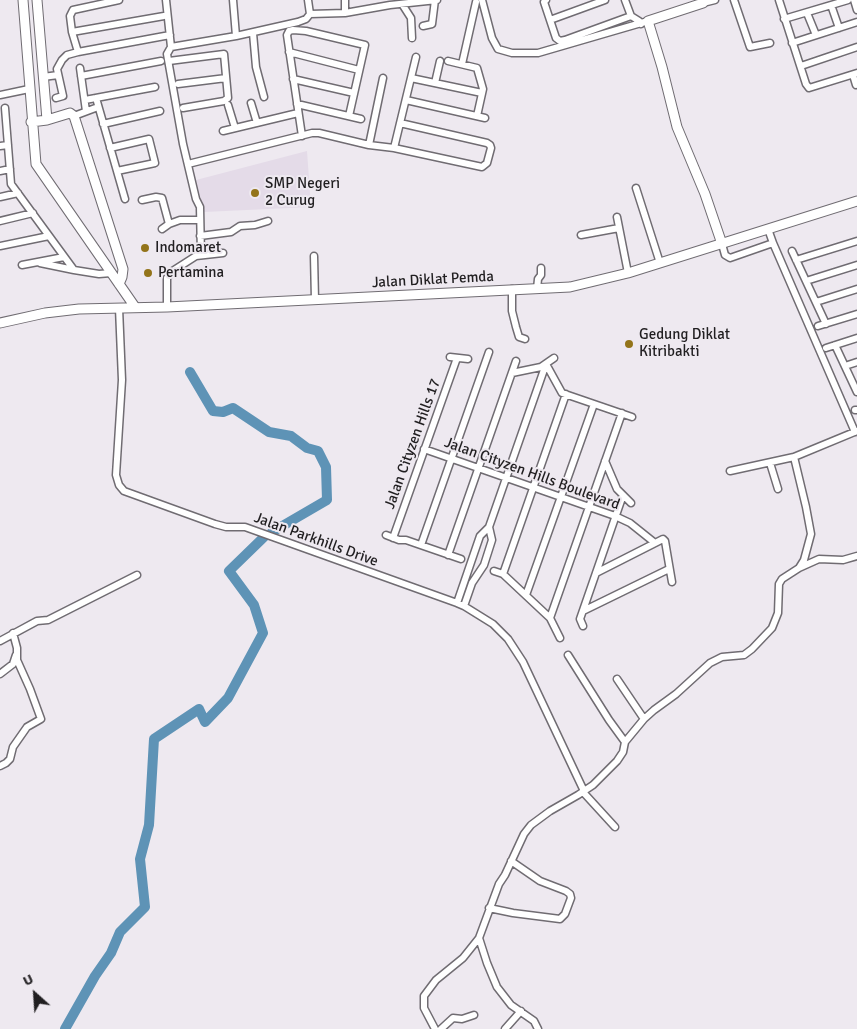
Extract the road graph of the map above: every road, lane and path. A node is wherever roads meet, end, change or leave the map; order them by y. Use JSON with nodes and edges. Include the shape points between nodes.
{"nodes":[{"id":1,"x":23,"y":0,"type":"edge"},
{"id":2,"x":37,"y":0,"type":"edge"},
{"id":3,"x":119,"y":0,"type":"edge"},
{"id":4,"x":164,"y":0,"type":"edge"},
{"id":5,"x":233,"y":0,"type":"edge"},
{"id":6,"x":308,"y":0,"type":"edge"},
{"id":7,"x":345,"y":0,"type":"edge"},
{"id":8,"x":436,"y":0,"type":"edge"},
{"id":9,"x":546,"y":0,"type":"edge"},
{"id":10,"x":605,"y":0,"type":"edge"},
{"id":11,"x":625,"y":0,"type":"edge"},
{"id":12,"x":715,"y":0,"type":"edge"},
{"id":13,"x":734,"y":0,"type":"edge"},
{"id":14,"x":779,"y":0,"type":"edge"},
{"id":15,"x":848,"y":0,"type":"edge"},
{"id":16,"x":856,"y":0,"type":"edge"},
{"id":17,"x":426,"y":1,"type":"edge"},
{"id":18,"x":479,"y":1,"type":"edge"},
{"id":19,"x":703,"y":1,"type":"edge"},
{"id":20,"x":390,"y":3,"type":"edge"},
{"id":21,"x":402,"y":4,"type":"junction"},
{"id":22,"x":831,"y":5,"type":"junction"},
{"id":23,"x":857,"y":10,"type":"edge"},
{"id":24,"x":346,"y":13,"type":"junction"},
{"id":25,"x":807,"y":13,"type":"junction"},
{"id":26,"x":310,"y":14,"type":"junction"},
{"id":27,"x":164,"y":16,"type":"junction"},
{"id":28,"x":631,"y":16,"type":"junction"},
{"id":29,"x":784,"y":19,"type":"junction"},
{"id":30,"x":550,"y":20,"type":"junction"},
{"id":31,"x":857,"y":22,"type":"edge"},
{"id":32,"x":644,"y":23,"type":"junction"},
{"id":33,"x":423,"y":26,"type":"dead end"},
{"id":34,"x":839,"y":28,"type":"junction"},
{"id":35,"x":72,"y":32,"type":"junction"},
{"id":36,"x":253,"y":33,"type":"junction"},
{"id":37,"x":816,"y":35,"type":"junction"},
{"id":38,"x":169,"y":36,"type":"junction"},
{"id":39,"x":236,"y":36,"type":"junction"},
{"id":40,"x":412,"y":38,"type":"dead end"},
{"id":41,"x":770,"y":43,"type":"dead end"},
{"id":42,"x":792,"y":43,"type":"junction"},
{"id":43,"x":171,"y":46,"type":"junction"},
{"id":44,"x":857,"y":47,"type":"edge"},
{"id":45,"x":78,"y":52,"type":"junction"},
{"id":46,"x":290,"y":52,"type":"junction"},
{"id":47,"x":416,"y":57,"type":"dead end"},
{"id":48,"x":161,"y":61,"type":"dead end"},
{"id":49,"x":169,"y":61,"type":"junction"},
{"id":50,"x":462,"y":64,"type":"junction"},
{"id":51,"x":800,"y":66,"type":"junction"},
{"id":52,"x":80,"y":68,"type":"dead end"},
{"id":53,"x":359,"y":70,"type":"junction"},
{"id":54,"x":855,"y":74,"type":"edge"},
{"id":55,"x":58,"y":76,"type":"junction"},
{"id":56,"x":80,"y":76,"type":"junction"},
{"id":57,"x":43,"y":77,"type":"junction"},
{"id":58,"x":226,"y":78,"type":"junction"},
{"id":59,"x":383,"y":78,"type":"dead end"},
{"id":60,"x":411,"y":78,"type":"junction"},
{"id":61,"x":293,"y":79,"type":"junction"},
{"id":62,"x":435,"y":83,"type":"junction"},
{"id":63,"x":178,"y":84,"type":"dead end"},
{"id":64,"x":857,"y":86,"type":"edge"},
{"id":65,"x":155,"y":87,"type":"dead end"},
{"id":66,"x":29,"y":89,"type":"junction"},
{"id":67,"x":354,"y":93,"type":"junction"},
{"id":68,"x":482,"y":93,"type":"junction"},
{"id":69,"x":70,"y":94,"type":"dead end"},
{"id":70,"x":0,"y":95,"type":"edge"},
{"id":71,"x":264,"y":97,"type":"dead end"},
{"id":72,"x":96,"y":98,"type":"junction"},
{"id":73,"x":85,"y":100,"type":"junction"},
{"id":74,"x":406,"y":100,"type":"junction"},
{"id":75,"x":251,"y":103,"type":"dead end"},
{"id":76,"x":297,"y":104,"type":"junction"},
{"id":77,"x":228,"y":105,"type":"dead end"},
{"id":78,"x":98,"y":107,"type":"junction"},
{"id":79,"x":5,"y":108,"type":"dead end"},
{"id":80,"x":184,"y":108,"type":"dead end"},
{"id":81,"x":86,"y":111,"type":"junction"},
{"id":82,"x":160,"y":111,"type":"dead end"},
{"id":83,"x":298,"y":113,"type":"junction"},
{"id":84,"x":74,"y":116,"type":"junction"},
{"id":85,"x":349,"y":116,"type":"junction"},
{"id":86,"x":476,"y":116,"type":"junction"},
{"id":87,"x":485,"y":118,"type":"dead end"},
{"id":88,"x":361,"y":119,"type":"dead end"},
{"id":89,"x":3,"y":121,"type":"edge"},
{"id":90,"x":39,"y":121,"type":"junction"},
{"id":91,"x":257,"y":123,"type":"junction"},
{"id":92,"x":400,"y":123,"type":"junction"},
{"id":93,"x":103,"y":124,"type":"junction"},
{"id":94,"x":235,"y":128,"type":"junction"},
{"id":95,"x":223,"y":131,"type":"dead end"},
{"id":96,"x":302,"y":136,"type":"junction"},
{"id":97,"x":8,"y":145,"type":"junction"},
{"id":98,"x":369,"y":145,"type":"junction"},
{"id":99,"x":0,"y":146,"type":"edge"},
{"id":100,"x":110,"y":148,"type":"junction"},
{"id":101,"x":394,"y":148,"type":"junction"},
{"id":102,"x":188,"y":164,"type":"junction"},
{"id":103,"x":10,"y":169,"type":"junction"},
{"id":104,"x":0,"y":171,"type":"edge"},
{"id":105,"x":117,"y":171,"type":"junction"},
{"id":106,"x":636,"y":188,"type":"dead end"},
{"id":107,"x":18,"y":193,"type":"junction"},
{"id":108,"x":0,"y":197,"type":"edge"},
{"id":109,"x":125,"y":198,"type":"dead end"},
{"id":110,"x":142,"y":200,"type":"dead end"},
{"id":111,"x":857,"y":201,"type":"edge"},
{"id":112,"x":32,"y":213,"type":"junction"},
{"id":113,"x":617,"y":216,"type":"dead end"},
{"id":114,"x":199,"y":220,"type":"junction"},
{"id":115,"x":0,"y":221,"type":"edge"},
{"id":116,"x":268,"y":221,"type":"dead end"},
{"id":117,"x":169,"y":224,"type":"junction"},
{"id":118,"x":619,"y":228,"type":"junction"},
{"id":119,"x":162,"y":229,"type":"dead end"},
{"id":120,"x":768,"y":229,"type":"junction"},
{"id":121,"x":580,"y":235,"type":"dead end"},
{"id":122,"x":49,"y":236,"type":"junction"},
{"id":123,"x":200,"y":236,"type":"junction"},
{"id":124,"x":857,"y":241,"type":"edge"},
{"id":125,"x":773,"y":243,"type":"junction"},
{"id":126,"x":722,"y":244,"type":"junction"},
{"id":127,"x":0,"y":246,"type":"edge"},
{"id":128,"x":792,"y":251,"type":"dead end"},
{"id":129,"x":223,"y":254,"type":"dead end"},
{"id":130,"x":201,"y":255,"type":"junction"},
{"id":131,"x":314,"y":256,"type":"dead end"},
{"id":132,"x":64,"y":257,"type":"junction"},
{"id":133,"x":796,"y":260,"type":"junction"},
{"id":134,"x":36,"y":262,"type":"junction"},
{"id":135,"x":660,"y":263,"type":"junction"},
{"id":136,"x":22,"y":265,"type":"dead end"},
{"id":137,"x":857,"y":265,"type":"edge"},
{"id":138,"x":541,"y":268,"type":"dead end"},
{"id":139,"x":74,"y":270,"type":"junction"},
{"id":140,"x":111,"y":273,"type":"junction"},
{"id":141,"x":628,"y":273,"type":"junction"},
{"id":142,"x":806,"y":281,"type":"junction"},
{"id":143,"x":118,"y":284,"type":"junction"},
{"id":144,"x":512,"y":289,"type":"junction"},
{"id":145,"x":538,"y":289,"type":"junction"},
{"id":146,"x":857,"y":289,"type":"edge"},
{"id":147,"x":315,"y":300,"type":"junction"},
{"id":148,"x":816,"y":302,"type":"junction"},
{"id":149,"x":167,"y":306,"type":"junction"},
{"id":150,"x":135,"y":307,"type":"junction"},
{"id":151,"x":119,"y":308,"type":"junction"},
{"id":152,"x":857,"y":314,"type":"edge"},
{"id":153,"x":0,"y":323,"type":"edge"},
{"id":154,"x":826,"y":324,"type":"junction"},
{"id":155,"x":818,"y":326,"type":"dead end"},
{"id":156,"x":857,"y":338,"type":"edge"},
{"id":157,"x":525,"y":339,"type":"dead end"},
{"id":158,"x":835,"y":345,"type":"junction"},
{"id":159,"x":826,"y":348,"type":"dead end"},
{"id":160,"x":489,"y":352,"type":"dead end"},
{"id":161,"x":554,"y":358,"type":"dead end"},
{"id":162,"x":468,"y":359,"type":"dead end"},
{"id":163,"x":516,"y":360,"type":"dead end"},
{"id":164,"x":857,"y":362,"type":"edge"},
{"id":165,"x":546,"y":364,"type":"junction"},
{"id":166,"x":845,"y":366,"type":"junction"},
{"id":167,"x":512,"y":373,"type":"junction"},
{"id":168,"x":856,"y":388,"type":"edge"},
{"id":169,"x":566,"y":394,"type":"junction"},
{"id":170,"x":594,"y":404,"type":"junction"},
{"id":171,"x":622,"y":414,"type":"junction"},
{"id":172,"x":632,"y":417,"type":"dead end"},
{"id":173,"x":856,"y":431,"type":"edge"},
{"id":174,"x":424,"y":449,"type":"junction"},
{"id":175,"x":794,"y":457,"type":"junction"},
{"id":176,"x":452,"y":458,"type":"junction"},
{"id":177,"x":605,"y":461,"type":"junction"},
{"id":178,"x":770,"y":463,"type":"junction"},
{"id":179,"x":478,"y":468,"type":"junction"},
{"id":180,"x":730,"y":471,"type":"dead end"},
{"id":181,"x":506,"y":478,"type":"junction"},
{"id":182,"x":533,"y":488,"type":"junction"},
{"id":183,"x":778,"y":489,"type":"dead end"},
{"id":184,"x":623,"y":495,"type":"junction"},
{"id":185,"x":561,"y":497,"type":"junction"},
{"id":186,"x":631,"y":503,"type":"dead end"},
{"id":187,"x":589,"y":507,"type":"junction"},
{"id":188,"x":615,"y":516,"type":"junction"},
{"id":189,"x":489,"y":526,"type":"junction"},
{"id":190,"x":386,"y":535,"type":"dead end"},
{"id":191,"x":393,"y":538,"type":"junction"},
{"id":192,"x":655,"y":543,"type":"junction"},
{"id":193,"x":421,"y":545,"type":"junction"},
{"id":194,"x":448,"y":555,"type":"junction"},
{"id":195,"x":857,"y":556,"type":"edge"},
{"id":196,"x":461,"y":559,"type":"dead end"},
{"id":197,"x":799,"y":568,"type":"junction"},
{"id":198,"x":669,"y":569,"type":"junction"},
{"id":199,"x":494,"y":571,"type":"dead end"},
{"id":200,"x":596,"y":573,"type":"junction"},
{"id":201,"x":503,"y":574,"type":"junction"},
{"id":202,"x":137,"y":575,"type":"dead end"},
{"id":203,"x":672,"y":582,"type":"dead end"},
{"id":204,"x":526,"y":595,"type":"junction"},
{"id":205,"x":457,"y":603,"type":"junction"},
{"id":206,"x":464,"y":606,"type":"junction"},
{"id":207,"x":582,"y":611,"type":"junction"},
{"id":208,"x":550,"y":618,"type":"junction"},
{"id":209,"x":583,"y":626,"type":"dead end"},
{"id":210,"x":13,"y":633,"type":"junction"},
{"id":211,"x":560,"y":638,"type":"dead end"},
{"id":212,"x":0,"y":641,"type":"edge"},
{"id":213,"x":17,"y":653,"type":"junction"},
{"id":214,"x":568,"y":655,"type":"dead end"},
{"id":215,"x":0,"y":674,"type":"edge"},
{"id":216,"x":617,"y":679,"type":"dead end"},
{"id":217,"x":644,"y":719,"type":"junction"},
{"id":218,"x":625,"y":742,"type":"junction"},
{"id":219,"x":0,"y":766,"type":"edge"},
{"id":220,"x":583,"y":791,"type":"junction"},
{"id":221,"x":615,"y":827,"type":"dead end"},
{"id":222,"x":511,"y":861,"type":"junction"},
{"id":223,"x":489,"y":908,"type":"junction"},
{"id":224,"x":480,"y":938,"type":"junction"},
{"id":225,"x":521,"y":1011,"type":"junction"},
{"id":226,"x":474,"y":1015,"type":"dead end"},
{"id":227,"x":435,"y":1029,"type":"edge"},
{"id":228,"x":440,"y":1029,"type":"edge"},
{"id":229,"x":505,"y":1029,"type":"edge"},
{"id":230,"x":538,"y":1029,"type":"edge"}],
"edges":[{"from":1,"to":66,"type":"street"},
{"from":2,"to":57,"type":"street"},
{"from":3,"to":35,"type":"street","via":[[73,10],[70,16]]},
{"from":4,"to":27,"type":"street"},
{"from":4,"to":38,"type":"street"},
{"from":5,"to":39,"type":"street"},
{"from":6,"to":26,"type":"street"},
{"from":7,"to":24,"type":"street"},
{"from":8,"to":17,"type":"street"},
{"from":8,"to":33,"type":"street","via":[[432,24]]},
{"from":9,"to":30,"type":"street"},
{"from":10,"to":30,"type":"street"},
{"from":11,"to":28,"type":"street"},
{"from":12,"to":19,"type":"street"},
{"from":13,"to":41,"type":"street","via":[[750,47]]},
{"from":14,"to":29,"type":"street"},
{"from":15,"to":22,"type":"street"},
{"from":16,"to":23,"type":"street"},
{"from":17,"to":21,"type":"street"},
{"from":18,"to":32,"type":"street","via":[[498,49],[512,53],[538,53]]},
{"from":18,"to":50,"type":"street"},
{"from":19,"to":32,"type":"street"},
{"from":20,"to":21,"type":"street"},
{"from":20,"to":24,"type":"street"},
{"from":21,"to":40,"type":"street","via":[[411,18]]},
{"from":22,"to":25,"type":"street"},
{"from":22,"to":34,"type":"street"},
{"from":24,"to":26,"type":"street"},
{"from":25,"to":29,"type":"street"},
{"from":25,"to":37,"type":"street"},
{"from":26,"to":36,"type":"street","via":[[298,22]]},
{"from":27,"to":35,"type":"street"},
{"from":27,"to":38,"type":"street"},
{"from":28,"to":30,"type":"street","via":[[560,41]]},
{"from":28,"to":32,"type":"street"},
{"from":29,"to":42,"type":"street"},
{"from":31,"to":34,"type":"street"},
{"from":32,"to":126,"type":"street","via":[[662,68],[678,127]]},
{"from":34,"to":37,"type":"street"},
{"from":35,"to":45,"type":"street"},
{"from":36,"to":39,"type":"street"},
{"from":36,"to":71,"type":"street","via":[[256,67]]},
{"from":37,"to":42,"type":"street"},
{"from":38,"to":43,"type":"street"},
{"from":38,"to":45,"type":"street"},
{"from":39,"to":43,"type":"street"},
{"from":42,"to":51,"type":"street"},
{"from":43,"to":49,"type":"street","via":[[167,54]]},
{"from":44,"to":51,"type":"street"},
{"from":45,"to":55,"type":"street","via":[[62,60],[57,69]]},
{"from":46,"to":53,"type":"street"},
{"from":46,"to":53,"type":"street","via":[[287,35],[293,30],[365,45]]},
{"from":46,"to":61,"type":"street"},
{"from":47,"to":60,"type":"street"},
{"from":48,"to":56,"type":"street"},
{"from":49,"to":58,"type":"street","via":[[224,54]]},
{"from":49,"to":102,"type":"street"},
{"from":50,"to":62,"type":"street","via":[[444,61]]},
{"from":50,"to":68,"type":"street","via":[[477,68]]},
{"from":51,"to":54,"type":"street","via":[[809,88]]},
{"from":52,"to":56,"type":"street"},
{"from":53,"to":67,"type":"street"},
{"from":54,"to":64,"type":"street"},
{"from":55,"to":57,"type":"street"},
{"from":55,"to":69,"type":"street","via":[[59,97]]},
{"from":56,"to":73,"type":"street"},
{"from":57,"to":90,"type":"street"},
{"from":58,"to":63,"type":"street"},
{"from":58,"to":80,"type":"street","via":[[226,100]]},
{"from":59,"to":98,"type":"street"},
{"from":60,"to":62,"type":"street"},
{"from":60,"to":74,"type":"street"},
{"from":61,"to":67,"type":"street"},
{"from":61,"to":76,"type":"street"},
{"from":62,"to":68,"type":"street"},
{"from":65,"to":72,"type":"street"},
{"from":66,"to":70,"type":"street"},
{"from":66,"to":90,"type":"street"},
{"from":67,"to":85,"type":"street"},
{"from":68,"to":86,"type":"street"},
{"from":72,"to":73,"type":"street"},
{"from":72,"to":78,"type":"street"},
{"from":73,"to":81,"type":"street"},
{"from":74,"to":86,"type":"street"},
{"from":74,"to":92,"type":"street"},
{"from":75,"to":91,"type":"street"},
{"from":76,"to":83,"type":"street"},
{"from":76,"to":85,"type":"street"},
{"from":77,"to":94,"type":"street"},
{"from":78,"to":81,"type":"street"},
{"from":78,"to":93,"type":"street"},
{"from":79,"to":89,"type":"street"},
{"from":81,"to":84,"type":"street"},
{"from":82,"to":93,"type":"street"},
{"from":83,"to":91,"type":"street"},
{"from":83,"to":96,"type":"street"},
{"from":84,"to":90,"type":"street","via":[[70,113]]},
{"from":84,"to":143,"type":"street","via":[[123,269]]},
{"from":85,"to":88,"type":"street"},
{"from":86,"to":87,"type":"street"},
{"from":89,"to":97,"type":"street"},
{"from":90,"to":140,"type":"street","via":[[36,164],[39,171]]},
{"from":91,"to":94,"type":"street"},
{"from":92,"to":101,"type":"street"},
{"from":92,"to":101,"type":"street","via":[[487,143],[491,148],[487,164],[482,167]]},
{"from":93,"to":100,"type":"street"},
{"from":94,"to":95,"type":"street"},
{"from":96,"to":98,"type":"street","via":[[319,133]]},
{"from":96,"to":102,"type":"street"},
{"from":97,"to":99,"type":"street"},
{"from":97,"to":103,"type":"street"},
{"from":98,"to":101,"type":"street"},
{"from":100,"to":105,"type":"street"},
{"from":100,"to":105,"type":"street","via":[[149,139],[154,163]]},
{"from":102,"to":114,"type":"street","via":[[200,207]]},
{"from":103,"to":104,"type":"street"},
{"from":103,"to":107,"type":"street","via":[[11,184]]},
{"from":105,"to":109,"type":"street"},
{"from":106,"to":135,"type":"street"},
{"from":107,"to":108,"type":"street"},
{"from":107,"to":112,"type":"street"},
{"from":110,"to":117,"type":"street","via":[[162,198]]},
{"from":111,"to":120,"type":"street","name":"Jalan Diklat Pemda"},
{"from":112,"to":115,"type":"street"},
{"from":112,"to":122,"type":"street"},
{"from":113,"to":118,"type":"street"},
{"from":114,"to":117,"type":"street","via":[[187,219]]},
{"from":114,"to":123,"type":"street"},
{"from":116,"to":123,"type":"street","via":[[240,226],[231,232]]},
{"from":117,"to":119,"type":"street"},
{"from":118,"to":121,"type":"street"},
{"from":118,"to":141,"type":"street"},
{"from":120,"to":125,"type":"street"},
{"from":120,"to":126,"type":"street","name":"Jalan Diklat Pemda"},
{"from":122,"to":127,"type":"street"},
{"from":122,"to":132,"type":"street"},
{"from":123,"to":130,"type":"street"},
{"from":124,"to":133,"type":"street"},
{"from":125,"to":126,"type":"street","via":[[730,258],[725,255]]},
{"from":125,"to":173,"type":"street"},
{"from":126,"to":135,"type":"street","name":"Jalan Diklat Pemda"},
{"from":128,"to":133,"type":"street"},
{"from":129,"to":130,"type":"street"},
{"from":130,"to":149,"type":"street","via":[[168,275]]},
{"from":131,"to":147,"type":"street"},
{"from":132,"to":134,"type":"street"},
{"from":132,"to":139,"type":"street"},
{"from":133,"to":142,"type":"street"},
{"from":134,"to":136,"type":"street"},
{"from":134,"to":139,"type":"street"},
{"from":135,"to":141,"type":"street","name":"Jalan Diklat Pemda"},
{"from":137,"to":142,"type":"street"},
{"from":138,"to":145,"type":"street"},
{"from":139,"to":140,"type":"street"},
{"from":140,"to":143,"type":"street"},
{"from":141,"to":145,"type":"street","name":"Jalan Diklat Pemda","via":[[570,287]]},
{"from":142,"to":148,"type":"street"},
{"from":143,"to":150,"type":"street"},
{"from":144,"to":145,"type":"street","name":"Jalan Diklat Pemda"},
{"from":144,"to":147,"type":"street","name":"Jalan Diklat Pemda"},
{"from":144,"to":157,"type":"street","via":[[516,327],[519,337]]},
{"from":146,"to":148,"type":"street"},
{"from":147,"to":149,"type":"street","name":"Jalan Diklat Pemda"},
{"from":148,"to":154,"type":"street"},
{"from":149,"to":150,"type":"street","name":"Jalan Diklat Pemda"},
{"from":150,"to":151,"type":"street","name":"Jalan Diklat Pemda"},
{"from":151,"to":153,"type":"street","name":"Jalan Diklat Pemda","via":[[45,313]]},
{"from":151,"to":205,"type":"street","name":"Jalan Parkhills Drive","via":[[122,380],[116,475],[124,491],[215,524],[245,527]]},
{"from":152,"to":154,"type":"street"},
{"from":154,"to":155,"type":"street"},
{"from":156,"to":158,"type":"street"},
{"from":158,"to":159,"type":"street"},
{"from":158,"to":166,"type":"street"},
{"from":160,"to":176,"type":"street"},
{"from":161,"to":165,"type":"street"},
{"from":162,"to":174,"type":"street","name":"Jalan Cityzen Hills 17","via":[[453,357]]},
{"from":163,"to":167,"type":"street"},
{"from":164,"to":166,"type":"street"},
{"from":165,"to":167,"type":"street"},
{"from":165,"to":169,"type":"street","via":[[562,393]]},
{"from":165,"to":181,"type":"street"},
{"from":166,"to":168,"type":"street"},
{"from":167,"to":179,"type":"street"},
{"from":169,"to":170,"type":"street"},
{"from":169,"to":182,"type":"street"},
{"from":170,"to":171,"type":"street"},
{"from":170,"to":185,"type":"street"},
{"from":171,"to":172,"type":"street"},
{"from":171,"to":177,"type":"street"},
{"from":173,"to":175,"type":"street"},
{"from":174,"to":176,"type":"street","name":"Jalan Cityzen Hills Boulevard"},
{"from":174,"to":191,"type":"street","name":"Jalan Cityzen Hills 17"},
{"from":175,"to":178,"type":"street"},
{"from":175,"to":197,"type":"street","via":[[811,534]]},
{"from":176,"to":179,"type":"street","name":"Jalan Cityzen Hills Boulevard"},
{"from":176,"to":193,"type":"street"},
{"from":177,"to":184,"type":"street"},
{"from":177,"to":187,"type":"street"},
{"from":178,"to":180,"type":"street"},
{"from":178,"to":183,"type":"street"},
{"from":179,"to":181,"type":"street","name":"Jalan Cityzen Hills Boulevard"},
{"from":179,"to":194,"type":"street"},
{"from":181,"to":182,"type":"street","name":"Jalan Cityzen Hills Boulevard"},
{"from":181,"to":189,"type":"street"},
{"from":182,"to":185,"type":"street","name":"Jalan Cityzen Hills Boulevard"},
{"from":182,"to":201,"type":"street"},
{"from":184,"to":186,"type":"street"},
{"from":184,"to":188,"type":"street"},
{"from":185,"to":187,"type":"street","name":"Jalan Cityzen Hills Boulevard"},
{"from":185,"to":204,"type":"street"},
{"from":187,"to":188,"type":"street","name":"Jalan Cityzen Hills Boulevard"},
{"from":187,"to":208,"type":"street"},
{"from":188,"to":192,"type":"street","name":"Jalan Cityzen Hills Boulevard","via":[[630,523]]},
{"from":188,"to":200,"type":"street"},
{"from":189,"to":205,"type":"street","via":[[480,536]]},
{"from":189,"to":206,"type":"street","via":[[492,540]]},
{"from":190,"to":191,"type":"street"},
{"from":191,"to":193,"type":"street"},
{"from":192,"to":198,"type":"street","via":[[665,541]]},
{"from":192,"to":200,"type":"street"},
{"from":193,"to":194,"type":"street"},
{"from":194,"to":196,"type":"street"},
{"from":195,"to":197,"type":"street","via":[[843,560],[819,559]]},
{"from":197,"to":217,"type":"street","via":[[778,584],[775,621],[752,650],[710,663]]},
{"from":198,"to":203,"type":"street"},
{"from":198,"to":207,"type":"street"},
{"from":199,"to":201,"type":"street"},
{"from":200,"to":207,"type":"street"},
{"from":201,"to":204,"type":"street"},
{"from":202,"to":210,"type":"street","via":[[48,620],[37,621]]},
{"from":204,"to":208,"type":"street"},
{"from":205,"to":206,"type":"street","name":"Jalan Parkhills Drive"},
{"from":206,"to":220,"type":"street","name":"Jalan Parkhills Drive","via":[[493,624],[523,662]]},
{"from":207,"to":209,"type":"street","via":[[580,619]]},
{"from":208,"to":211,"type":"street"},
{"from":210,"to":212,"type":"street"},
{"from":210,"to":213,"type":"street"},
{"from":213,"to":215,"type":"street","via":[[13,664]]},
{"from":213,"to":219,"type":"street","via":[[40,719],[27,727],[13,747],[10,759]]},
{"from":214,"to":218,"type":"street"},
{"from":216,"to":217,"type":"street"},
{"from":217,"to":218,"type":"street"},
{"from":218,"to":220,"type":"street","via":[[617,761]]},
{"from":220,"to":221,"type":"street","name":"Jalan Parkhills Drive"},
{"from":220,"to":222,"type":"street","via":[[531,825]]},
{"from":222,"to":223,"type":"street"},
{"from":222,"to":223,"type":"street","via":[[540,881],[570,894],[565,914],[560,918]]},
{"from":223,"to":224,"type":"street"},
{"from":224,"to":225,"type":"street","via":[[497,988],[511,1005]]},
{"from":224,"to":227,"type":"street","via":[[424,996],[424,1008]]},
{"from":225,"to":229,"type":"street"},
{"from":225,"to":230,"type":"street","via":[[534,1021]]},
{"from":226,"to":228,"type":"street","via":[[453,1018]]}]}
